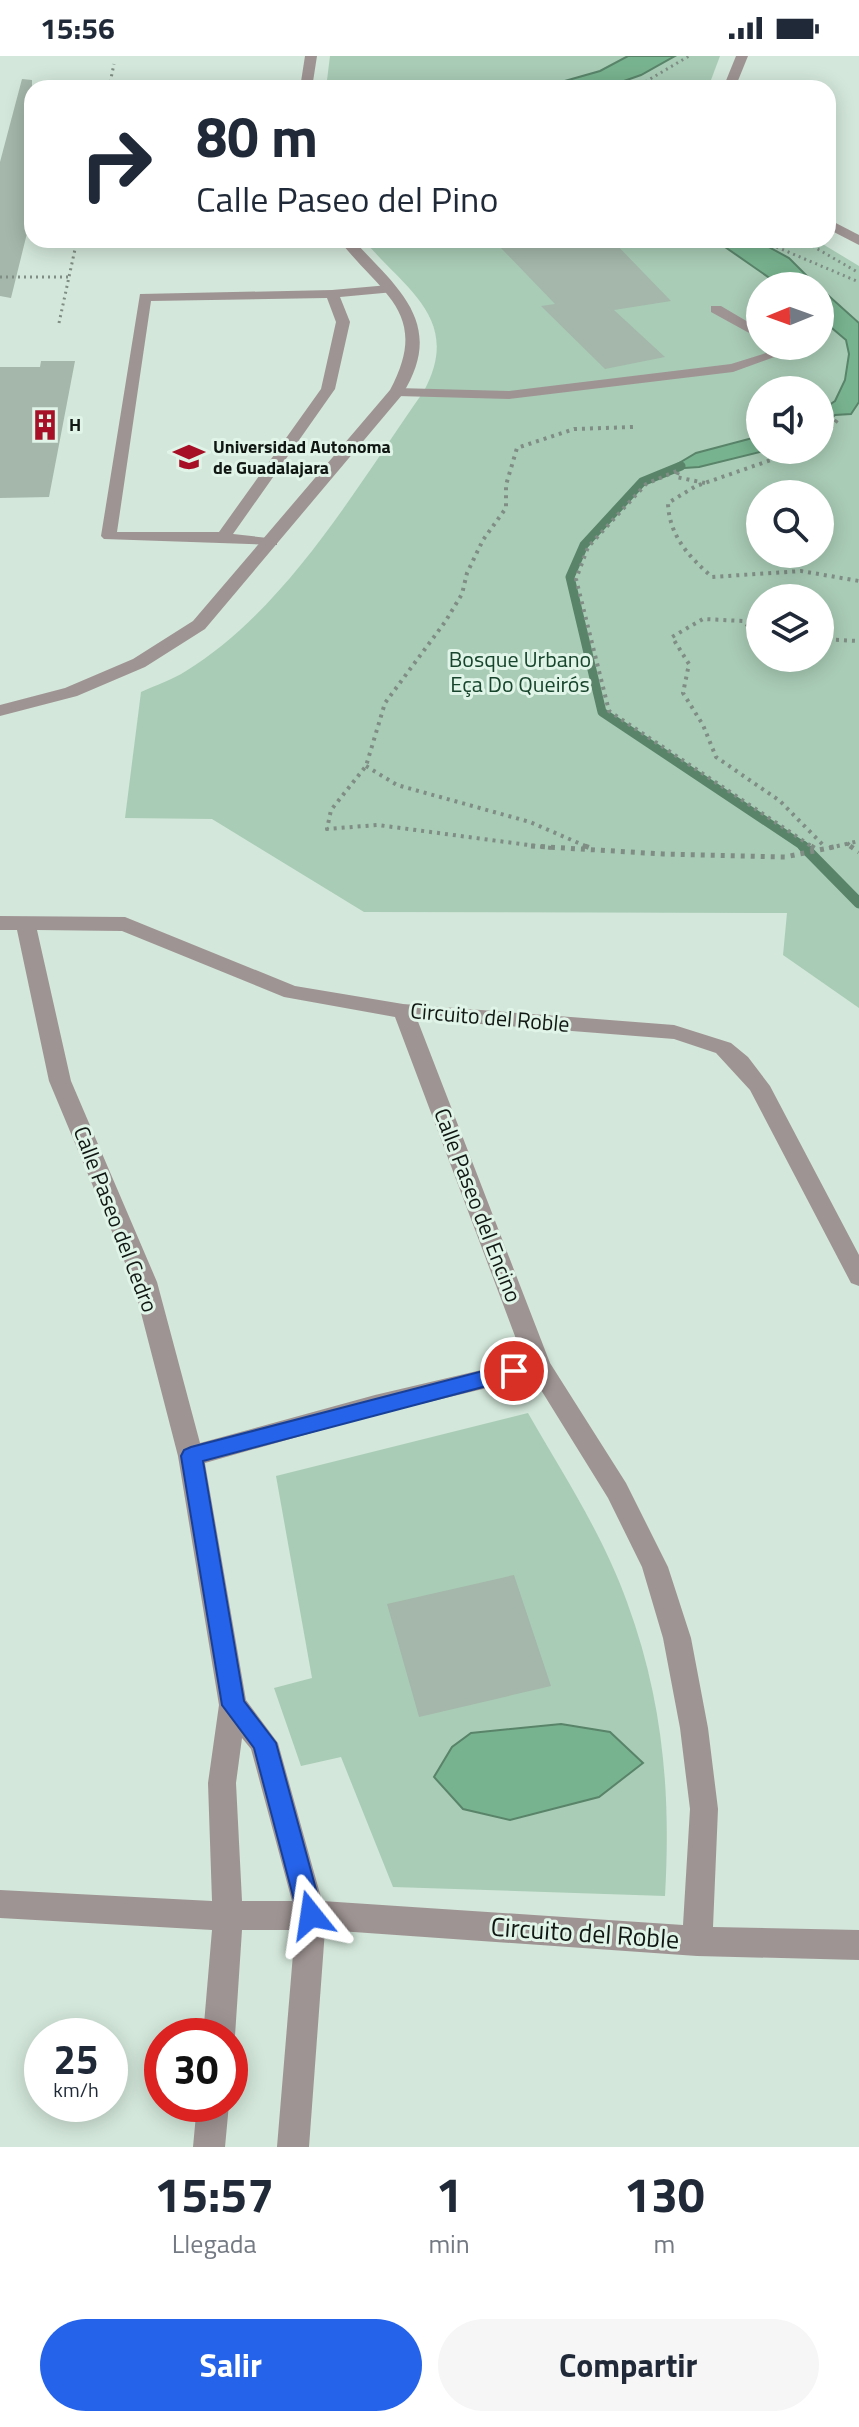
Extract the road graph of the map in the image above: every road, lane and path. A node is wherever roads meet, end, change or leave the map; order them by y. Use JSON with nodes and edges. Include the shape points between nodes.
{"nodes":[{"id":1,"x":311,"y":56,"type":"edge"},
{"id":2,"x":689,"y":56,"type":"edge"},
{"id":3,"x":742,"y":56,"type":"edge"},
{"id":4,"x":114,"y":64,"type":"dead end"},
{"id":5,"x":111,"y":80,"type":"edge"},
{"id":6,"x":307,"y":80,"type":"edge"},
{"id":7,"x":648,"y":80,"type":"edge"},
{"id":8,"x":732,"y":80,"type":"edge"},
{"id":9,"x":836,"y":228,"type":"edge"},
{"id":10,"x":859,"y":241,"type":"edge"},
{"id":11,"x":75,"y":248,"type":"edge"},
{"id":12,"x":353,"y":248,"type":"edge"},
{"id":13,"x":779,"y":248,"type":"edge"},
{"id":14,"x":816,"y":248,"type":"edge"},
{"id":15,"x":859,"y":273,"type":"edge"},
{"id":16,"x":0,"y":277,"type":"edge"},
{"id":17,"x":69,"y":277,"type":"junction"},
{"id":18,"x":859,"y":282,"type":"edge"},
{"id":19,"x":389,"y":289,"type":"junction"},
{"id":20,"x":332,"y":294,"type":"junction"},
{"id":21,"x":716,"y":309,"type":"dead end"},
{"id":22,"x":59,"y":323,"type":"dead end"},
{"id":23,"x":746,"y":327,"type":"edge"},
{"id":24,"x":758,"y":360,"type":"edge"},
{"id":25,"x":397,"y":392,"type":"junction"},
{"id":26,"x":838,"y":419,"type":"dead end"},
{"id":27,"x":834,"y":424,"type":"edge"},
{"id":28,"x":633,"y":427,"type":"dead end"},
{"id":29,"x":760,"y":464,"type":"edge"},
{"id":30,"x":705,"y":483,"type":"junction"},
{"id":31,"x":223,"y":537,"type":"junction"},
{"id":32,"x":272,"y":542,"type":"junction"},
{"id":33,"x":859,"y":581,"type":"edge"},
{"id":34,"x":746,"y":624,"type":"edge"},
{"id":35,"x":834,"y":640,"type":"edge"},
{"id":36,"x":859,"y":641,"type":"edge"},
{"id":37,"x":0,"y":711,"type":"edge"},
{"id":38,"x":366,"y":766,"type":"junction"},
{"id":39,"x":859,"y":841,"type":"edge"},
{"id":40,"x":847,"y":843,"type":"junction"},
{"id":41,"x":826,"y":848,"type":"junction"},
{"id":42,"x":596,"y":850,"type":"junction"},
{"id":43,"x":817,"y":850,"type":"junction"},
{"id":44,"x":859,"y":852,"type":"edge"},
{"id":45,"x":0,"y":923,"type":"edge"},
{"id":46,"x":26,"y":925,"type":"junction"},
{"id":47,"x":403,"y":1011,"type":"junction"},
{"id":48,"x":859,"y":1277,"type":"edge"},
{"id":49,"x":539,"y":1366,"type":"junction"},
{"id":50,"x":191,"y":1456,"type":"junction"},
{"id":51,"x":233,"y":1705,"type":"junction"},
{"id":52,"x":0,"y":1904,"type":"edge"},
{"id":53,"x":311,"y":1915,"type":"junction"},
{"id":54,"x":228,"y":1916,"type":"junction"},
{"id":55,"x":697,"y":1941,"type":"junction"},
{"id":56,"x":859,"y":1945,"type":"edge"},
{"id":57,"x":220,"y":2018,"type":"edge"},
{"id":58,"x":211,"y":2122,"type":"edge"},
{"id":59,"x":209,"y":2147,"type":"edge"},
{"id":60,"x":293,"y":2147,"type":"edge"}],
"edges":[{"from":1,"to":6,"type":"street"},
{"from":2,"to":7,"type":"path"},
{"from":3,"to":8,"type":"street"},
{"from":4,"to":5,"type":"path"},
{"from":9,"to":10,"type":"street"},
{"from":11,"to":17,"type":"path"},
{"from":12,"to":19,"type":"street"},
{"from":13,"to":18,"type":"path"},
{"from":14,"to":15,"type":"path"},
{"from":16,"to":17,"type":"path"},
{"from":17,"to":22,"type":"path"},
{"from":19,"to":20,"type":"lane"},
{"from":19,"to":25,"type":"street","via":[[415,326],[411,371]]},
{"from":20,"to":31,"type":"lane","via":[[343,322],[328,389]]},
{"from":20,"to":31,"type":"lane","via":[[145,297],[109,536]]},
{"from":21,"to":23,"type":"lane"},
{"from":24,"to":25,"type":"lane","via":[[733,368],[509,395]]},
{"from":25,"to":32,"type":"street"},
{"from":26,"to":27,"type":"path"},
{"from":28,"to":38,"type":"path","via":[[590,425],[549,432],[517,448],[506,485],[506,508],[483,540],[445,622],[385,703]]},
{"from":29,"to":30,"type":"path"},
{"from":30,"to":33,"type":"path","via":[[668,503],[669,526],[712,577],[801,571]]},
{"from":30,"to":43,"type":"path","via":[[676,477],[679,470],[646,484],[588,547],[576,579],[609,711]]},
{"from":31,"to":32,"type":"lane"},
{"from":32,"to":37,"type":"street","via":[[199,625],[139,663],[71,692]]},
{"from":34,"to":41,"type":"path","via":[[703,619],[672,637],[689,664],[683,693],[716,757],[780,801]]},
{"from":35,"to":36,"type":"path"},
{"from":38,"to":42,"type":"path","via":[[397,785],[530,822]]},
{"from":38,"to":42,"type":"path","via":[[331,810],[327,829],[378,825]]},
{"from":39,"to":40,"type":"path"},
{"from":40,"to":41,"type":"path"},
{"from":40,"to":44,"type":"path"},
{"from":41,"to":43,"type":"path"},
{"from":42,"to":43,"type":"path","via":[[785,857]]},
{"from":45,"to":46,"type":"street","name":"Circuito del Roble"},
{"from":46,"to":47,"type":"street","name":"Circuito del Roble","via":[[125,924],[291,992]]},
{"from":46,"to":50,"type":"street","name":"Calle Paseo del Cedro","via":[[60,1081],[145,1282]]},
{"from":47,"to":48,"type":"street","name":"Circuito del Roble","via":[[674,1032],[714,1041],[739,1059],[759,1086]]},
{"from":47,"to":49,"type":"street","name":"Calle Paseo del Encino"},
{"from":49,"to":50,"type":"street"},
{"from":49,"to":55,"type":"street","name":"Calle Paseo del Encino","via":[[617,1491],[655,1567],[677,1638],[704,1809]]},
{"from":50,"to":51,"type":"street","name":"Calle Paseo del Cedro"},
{"from":51,"to":53,"type":"street","name":"Calle Paseo del Cedro","via":[[264,1743]]},
{"from":51,"to":54,"type":"street","name":"Calle Paseo del Cedro","via":[[222,1783]]},
{"from":52,"to":54,"type":"street","name":"Circuito del Roble"},
{"from":53,"to":54,"type":"street","name":"Circuito del Roble"},
{"from":53,"to":55,"type":"street","name":"Circuito del Roble"},
{"from":53,"to":60,"type":"street"},
{"from":54,"to":57,"type":"street"},
{"from":55,"to":56,"type":"street","name":"Circuito del Roble"},
{"from":58,"to":59,"type":"street"}]}
